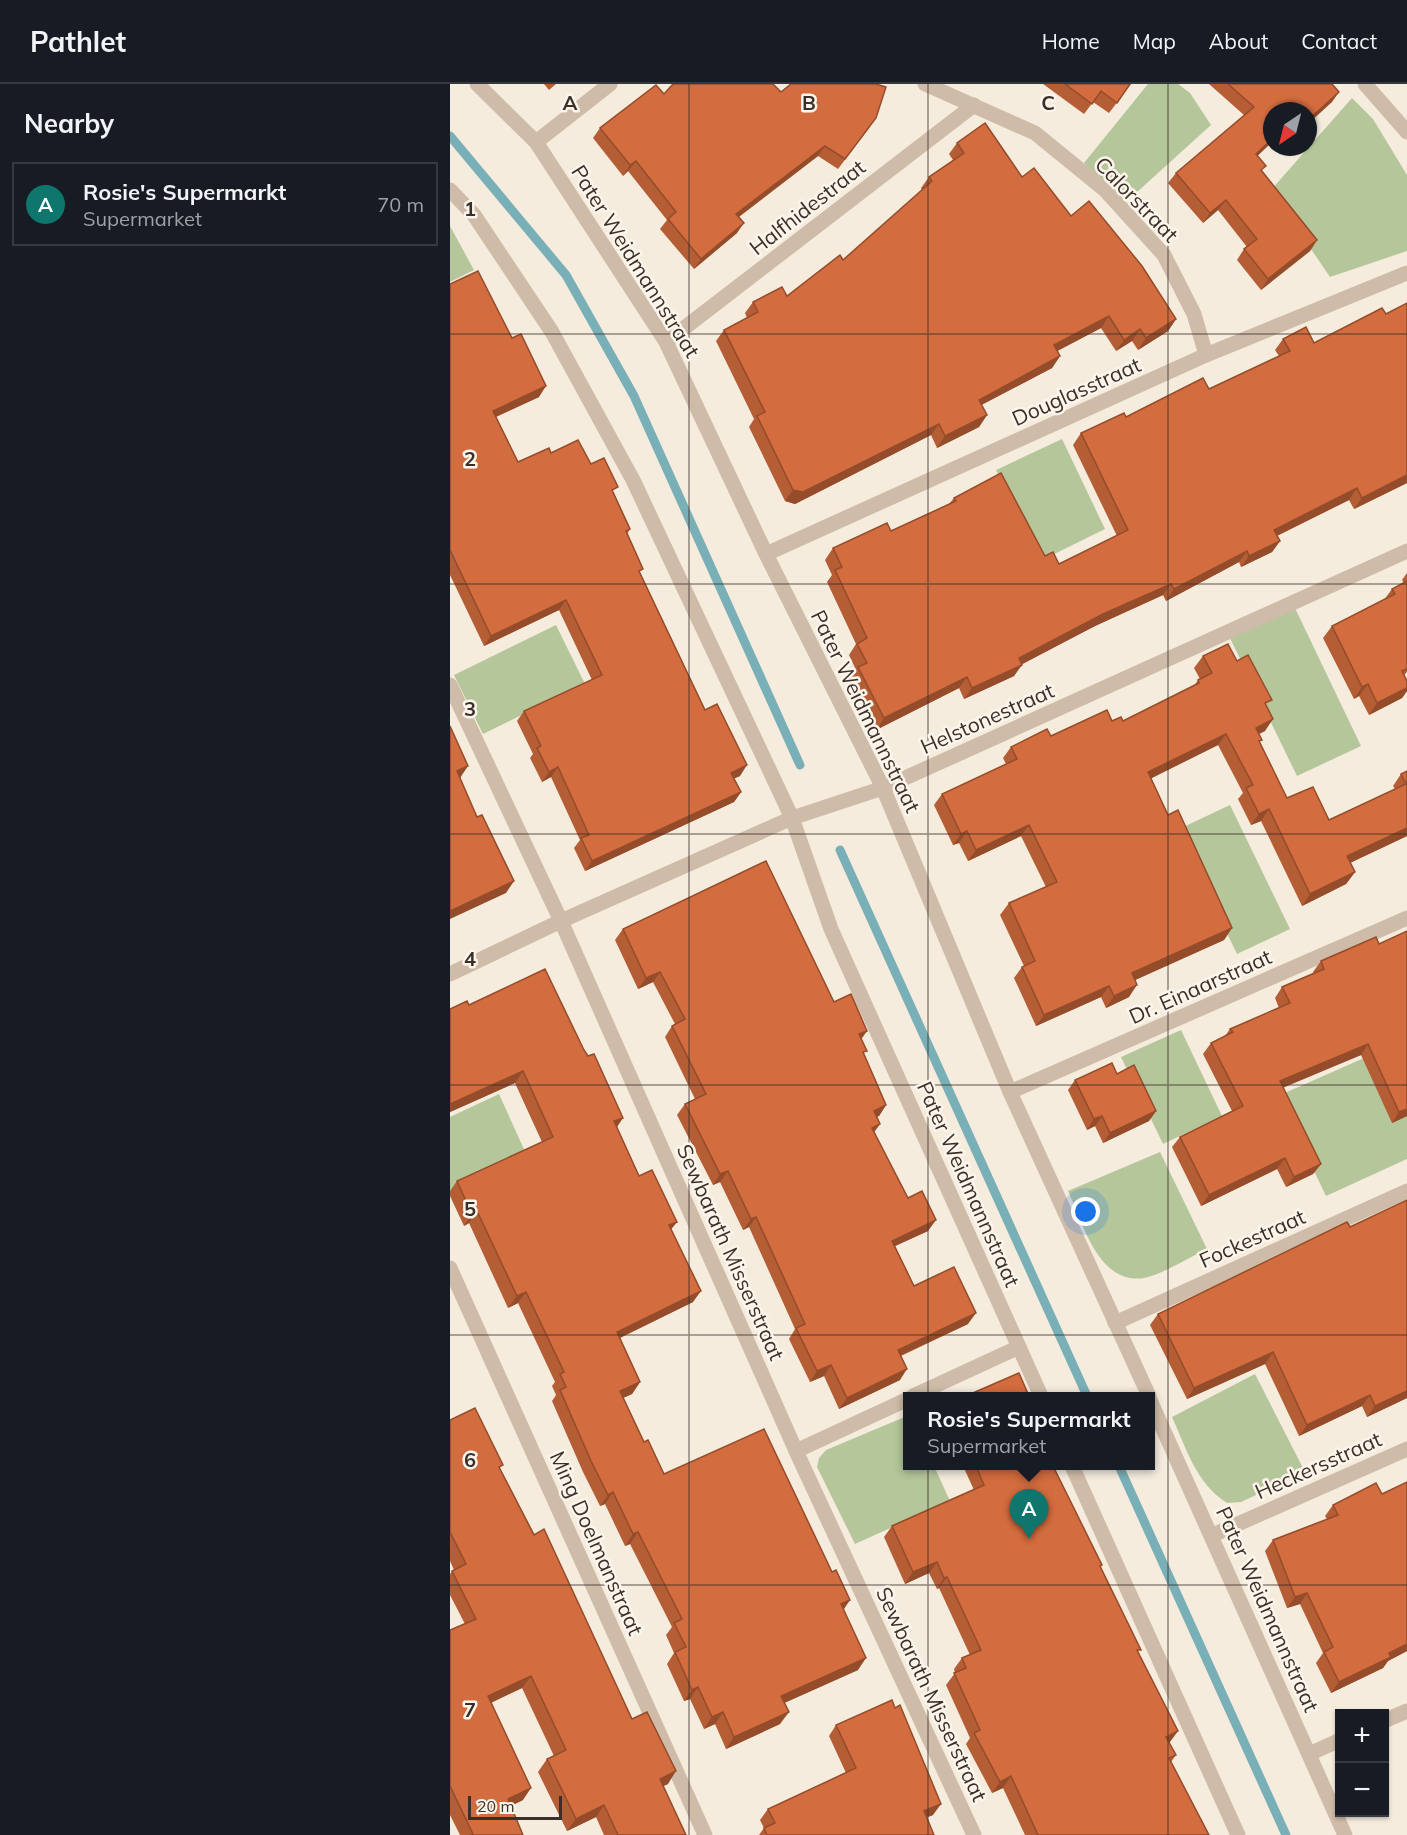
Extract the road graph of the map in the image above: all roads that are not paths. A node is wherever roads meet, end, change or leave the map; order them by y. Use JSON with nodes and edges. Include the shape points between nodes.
{"nodes":[{"id":1,"x":477,"y":84,"type":"edge"},
{"id":2,"x":610,"y":84,"type":"edge"},
{"id":3,"x":925,"y":84,"type":"edge"},
{"id":4,"x":1365,"y":84,"type":"edge"},
{"id":5,"x":974,"y":105,"type":"junction"},
{"id":6,"x":1407,"y":132,"type":"edge"},
{"id":7,"x":536,"y":142,"type":"junction"},
{"id":8,"x":450,"y":190,"type":"edge"},
{"id":9,"x":1407,"y":273,"type":"edge"},
{"id":10,"x":666,"y":342,"type":"junction"},
{"id":11,"x":1206,"y":355,"type":"junction"},
{"id":12,"x":1407,"y":551,"type":"edge"},
{"id":13,"x":766,"y":554,"type":"junction"},
{"id":14,"x":450,"y":685,"type":"edge"},
{"id":15,"x":883,"y":788,"type":"junction"},
{"id":16,"x":792,"y":818,"type":"junction"},
{"id":17,"x":1407,"y":918,"type":"edge"},
{"id":18,"x":561,"y":921,"type":"junction"},
{"id":19,"x":450,"y":974,"type":"edge"},
{"id":20,"x":1010,"y":1092,"type":"junction"},
{"id":21,"x":1407,"y":1191,"type":"edge"},
{"id":22,"x":450,"y":1268,"type":"edge"},
{"id":23,"x":1114,"y":1323,"type":"junction"},
{"id":24,"x":1019,"y":1347,"type":"junction"},
{"id":25,"x":922,"y":1392,"type":"edge"},
{"id":26,"x":1039,"y":1392,"type":"edge"},
{"id":27,"x":1147,"y":1392,"type":"edge"},
{"id":28,"x":903,"y":1401,"type":"edge"},
{"id":29,"x":1155,"y":1409,"type":"edge"},
{"id":30,"x":1407,"y":1449,"type":"edge"},
{"id":31,"x":796,"y":1451,"type":"junction"},
{"id":32,"x":1074,"y":1470,"type":"edge"},
{"id":33,"x":1213,"y":1534,"type":"junction"},
{"id":34,"x":1407,"y":1711,"type":"edge"},
{"id":35,"x":1389,"y":1719,"type":"edge"},
{"id":36,"x":1335,"y":1742,"type":"edge"},
{"id":37,"x":1309,"y":1754,"type":"junction"},
{"id":38,"x":705,"y":1835,"type":"edge"},
{"id":39,"x":974,"y":1835,"type":"edge"},
{"id":40,"x":1238,"y":1835,"type":"edge"},
{"id":41,"x":1345,"y":1835,"type":"edge"}],
"edges":[{"from":1,"to":7,"type":"street","name":"Pater Weidmannstraat"},
{"from":2,"to":7,"type":"street"},
{"from":3,"to":5,"type":"street","name":"Calorstraat"},
{"from":4,"to":6,"type":"street"},
{"from":5,"to":10,"type":"street","name":"Halfhidestraat"},
{"from":5,"to":11,"type":"street","name":"Calorstraat","via":[[1035,133],[1105,190],[1164,255],[1194,314]]},
{"from":7,"to":10,"type":"street","name":"Pater Weidmannstraat"},
{"from":8,"to":16,"type":"street","name":"Pater Weidmannstraat","via":[[474,215],[552,332],[633,480]]},
{"from":9,"to":11,"type":"street","name":"Douglasstraat"},
{"from":10,"to":13,"type":"street","name":"Pater Weidmannstraat"},
{"from":11,"to":13,"type":"street","name":"Douglasstraat"},
{"from":12,"to":15,"type":"street","name":"Helstonestraat"},
{"from":13,"to":15,"type":"street","name":"Pater Weidmannstraat"},
{"from":14,"to":18,"type":"street","name":"Sewbarath Misserstraat"},
{"from":15,"to":16,"type":"street","name":"Helstonestraat"},
{"from":15,"to":20,"type":"street","name":"Pater Weidmannstraat"},
{"from":16,"to":18,"type":"street","name":"Helstonestraat"},
{"from":16,"to":24,"type":"street","name":"Pater Weidmannstraat","via":[[831,929]]},
{"from":17,"to":20,"type":"street","name":"Dr. Einaarstraat"},
{"from":18,"to":19,"type":"street","name":"Helstonestraat"},
{"from":18,"to":31,"type":"street","name":"Sewbarath Misserstraat"},
{"from":20,"to":23,"type":"street","name":"Pater Weidmannstraat"},
{"from":21,"to":23,"type":"street","name":"Fockestraat"},
{"from":22,"to":38,"type":"street","name":"Ming Doelmanstraat"},
{"from":23,"to":27,"type":"street","name":"Pater Weidmannstraat"},
{"from":24,"to":25,"type":"street"},
{"from":24,"to":26,"type":"street","name":"Pater Weidmannstraat"},
{"from":28,"to":31,"type":"street"},
{"from":29,"to":33,"type":"street","name":"Pater Weidmannstraat"},
{"from":30,"to":33,"type":"street","name":"Heckersstraat"},
{"from":31,"to":39,"type":"street","name":"Sewbarath Misserstraat"},
{"from":32,"to":40,"type":"street"},
{"from":33,"to":37,"type":"street","name":"Pater Weidmannstraat"},
{"from":34,"to":35,"type":"street"},
{"from":36,"to":37,"type":"street"},
{"from":37,"to":41,"type":"street","name":"Pater Weidmannstraat"}]}
